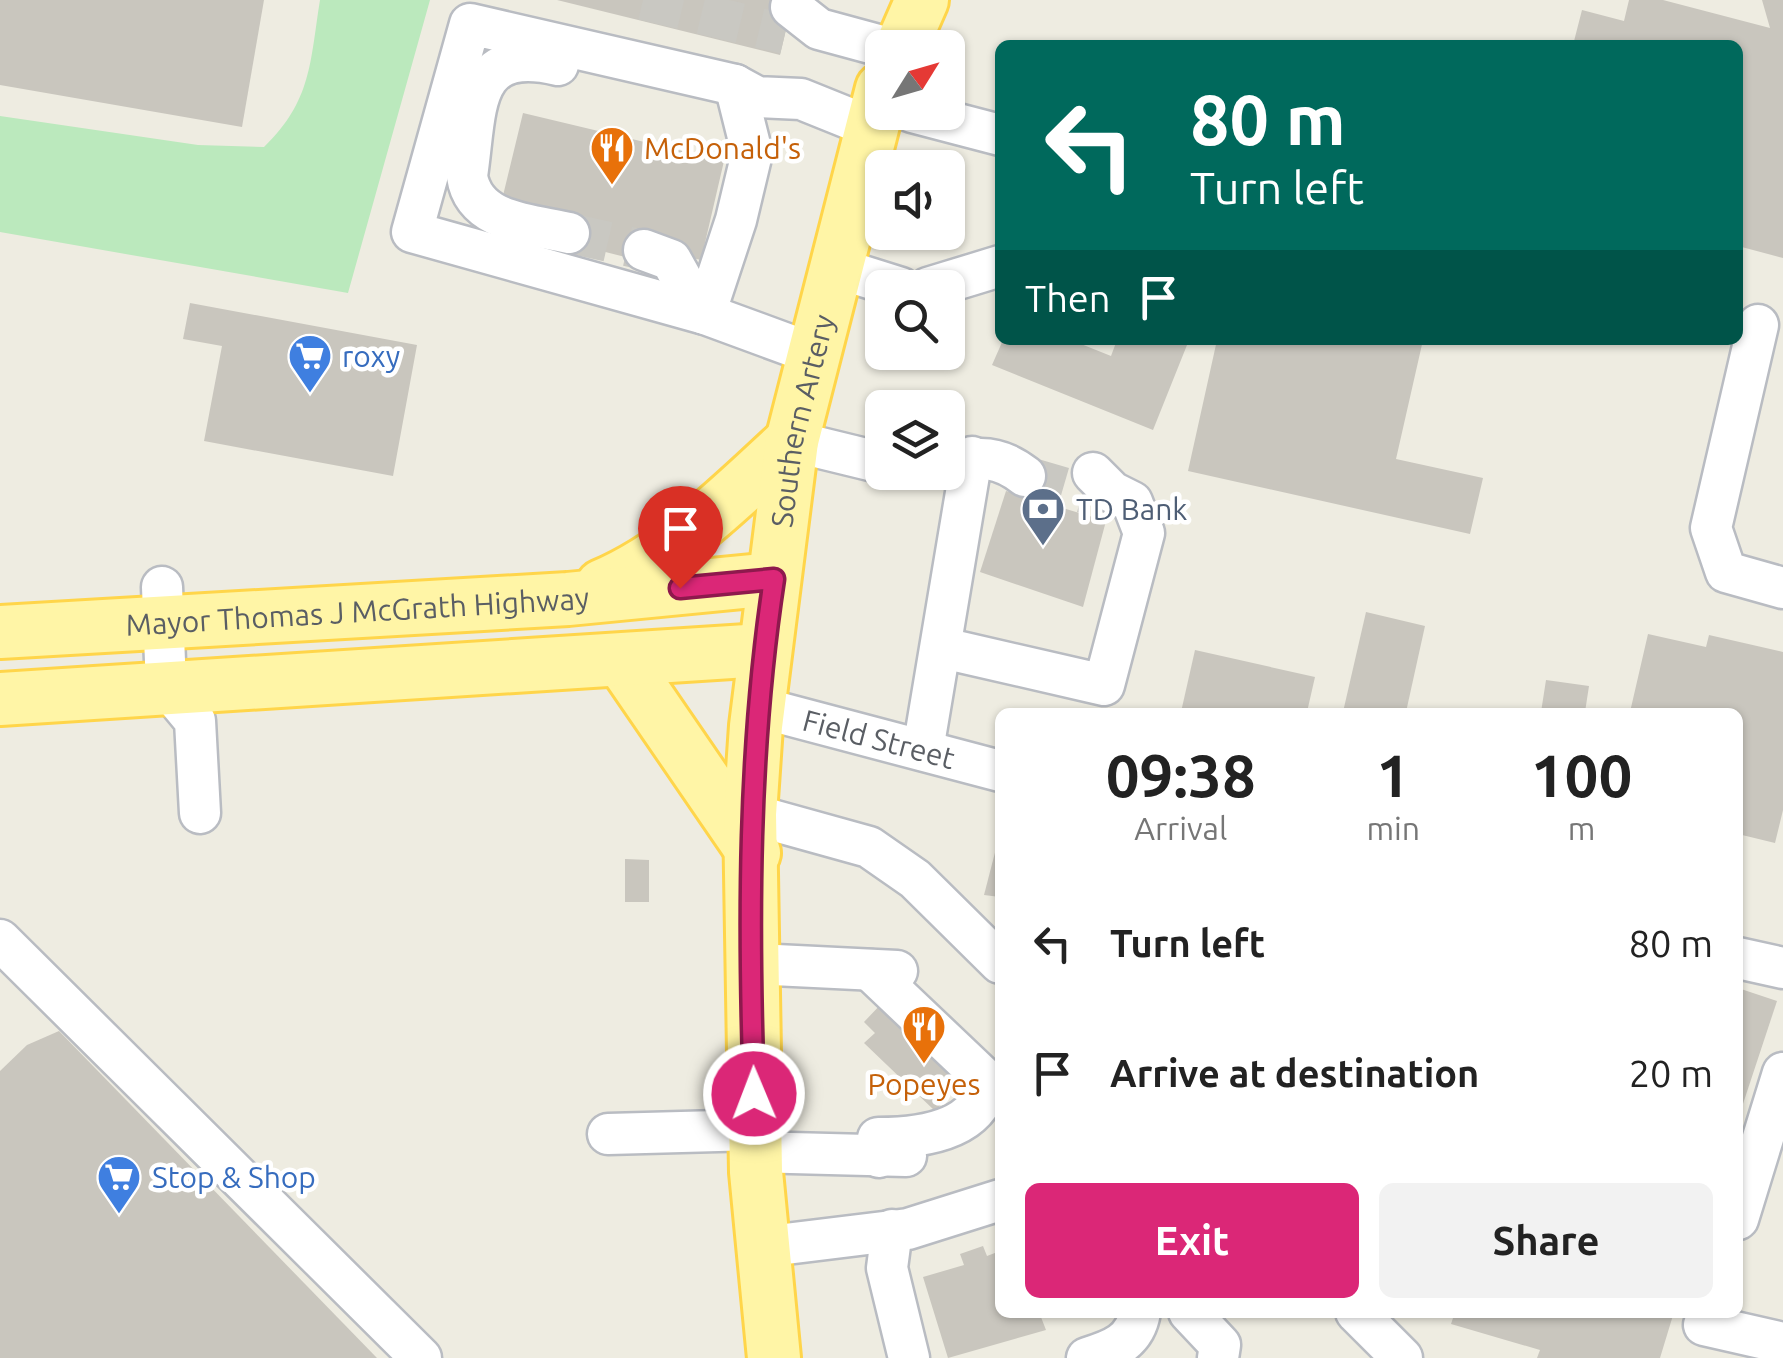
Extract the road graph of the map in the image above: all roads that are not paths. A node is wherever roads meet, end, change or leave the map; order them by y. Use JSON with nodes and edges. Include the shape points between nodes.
{"nodes":[{"id":1,"x":901,"y":0,"type":"edge"},
{"id":2,"x":922,"y":0,"type":"edge"},
{"id":3,"x":798,"y":23,"type":"tunnel mouth"},
{"id":4,"x":894,"y":30,"type":"edge"},
{"id":5,"x":909,"y":30,"type":"edge"},
{"id":6,"x":865,"y":41,"type":"edge"},
{"id":7,"x":729,"y":84,"type":"junction"},
{"id":8,"x":865,"y":102,"type":"edge"},
{"id":9,"x":965,"y":125,"type":"edge"},
{"id":10,"x":877,"y":130,"type":"edge"},
{"id":11,"x":995,"y":134,"type":"edge"},
{"id":12,"x":568,"y":233,"type":"tunnel mouth"},
{"id":13,"x":644,"y":250,"type":"tunnel mouth"},
{"id":14,"x":836,"y":268,"type":"junction"},
{"id":15,"x":995,"y":268,"type":"edge"},
{"id":16,"x":865,"y":277,"type":"edge"},
{"id":17,"x":965,"y":277,"type":"edge"},
{"id":18,"x":702,"y":313,"type":"junction"},
{"id":19,"x":1759,"y":325,"type":"edge"},
{"id":20,"x":814,"y":354,"type":"junction"},
{"id":21,"x":792,"y":441,"type":"junction"},
{"id":22,"x":865,"y":459,"type":"edge"},
{"id":23,"x":997,"y":464,"type":"edge"},
{"id":24,"x":1098,"y":486,"type":"tunnel mouth"},
{"id":25,"x":774,"y":579,"type":"junction"},
{"id":26,"x":1783,"y":588,"type":"edge"},
{"id":27,"x":568,"y":599,"type":"junction"},
{"id":28,"x":163,"y":603,"type":"junction"},
{"id":29,"x":32,"y":618,"type":"edge"},
{"id":30,"x":943,"y":648,"type":"junction"},
{"id":31,"x":763,"y":650,"type":"junction"},
{"id":32,"x":623,"y":662,"type":"junction"},
{"id":33,"x":166,"y":686,"type":"junction"},
{"id":34,"x":0,"y":700,"type":"edge"},
{"id":35,"x":758,"y":708,"type":"junction"},
{"id":36,"x":923,"y":750,"type":"junction"},
{"id":37,"x":995,"y":769,"type":"edge"},
{"id":38,"x":200,"y":814,"type":"dead end"},
{"id":39,"x":752,"y":834,"type":"junction"},
{"id":40,"x":0,"y":940,"type":"edge"},
{"id":41,"x":995,"y":958,"type":"edge"},
{"id":42,"x":1743,"y":959,"type":"edge"},
{"id":43,"x":754,"y":964,"type":"junction"},
{"id":44,"x":1783,"y":968,"type":"edge"},
{"id":45,"x":870,"y":970,"type":"junction"},
{"id":46,"x":995,"y":1065,"type":"edge"},
{"id":47,"x":1783,"y":1072,"type":"edge"},
{"id":48,"x":995,"y":1119,"type":"edge"},
{"id":49,"x":608,"y":1134,"type":"dead end"},
{"id":50,"x":756,"y":1141,"type":"junction"},
{"id":51,"x":879,"y":1158,"type":"junction"},
{"id":52,"x":995,"y":1202,"type":"edge"},
{"id":53,"x":1743,"y":1203,"type":"edge"},
{"id":54,"x":995,"y":1226,"type":"edge"},
{"id":55,"x":890,"y":1246,"type":"junction"},
{"id":56,"x":762,"y":1247,"type":"junction"},
{"id":57,"x":1138,"y":1318,"type":"edge"},
{"id":58,"x":1195,"y":1318,"type":"edge"},
{"id":59,"x":1362,"y":1318,"type":"edge"},
{"id":60,"x":1702,"y":1332,"type":"edge"},
{"id":61,"x":1782,"y":1342,"type":"edge"},
{"id":62,"x":420,"y":1358,"type":"edge"},
{"id":63,"x":774,"y":1358,"type":"edge"},
{"id":64,"x":908,"y":1358,"type":"edge"},
{"id":65,"x":1087,"y":1358,"type":"edge"},
{"id":66,"x":1218,"y":1358,"type":"edge"},
{"id":67,"x":1402,"y":1358,"type":"edge"}],
"edges":[{"from":1,"to":4,"type":"main road"},
{"from":2,"to":5,"type":"main road"},
{"from":3,"to":6,"type":"street"},
{"from":7,"to":8,"type":"street","via":[[757,97]]},
{"from":7,"to":12,"type":"street","via":[[677,92],[523,59],[490,73],[480,90],[468,189],[484,210]]},
{"from":7,"to":18,"type":"street","via":[[752,153]]},
{"from":7,"to":18,"type":"street","via":[[470,24],[412,232]]},
{"from":9,"to":11,"type":"street"},
{"from":10,"to":14,"type":"main road","name":"Southern Artery"},
{"from":13,"to":18,"type":"street","via":[[671,260]]},
{"from":14,"to":16,"type":"street"},
{"from":14,"to":20,"type":"main road","name":"Southern Artery"},
{"from":15,"to":17,"type":"street"},
{"from":18,"to":20,"type":"street"},
{"from":19,"to":26,"type":"street","via":[[1711,528],[1726,572]]},
{"from":20,"to":21,"type":"main road","name":"Southern Artery"},
{"from":21,"to":22,"type":"street"},
{"from":21,"to":25,"type":"main road","name":"Southern Artery"},
{"from":21,"to":27,"type":"main road","via":[[638,571]]},
{"from":23,"to":30,"type":"street"},
{"from":24,"to":30,"type":"street","via":[[1132,502],[1144,533],[1104,685]]},
{"from":25,"to":27,"type":"main road","name":"Mayor Thomas J McGrath Highway"},
{"from":25,"to":31,"type":"main road","name":"Southern Artery"},
{"from":27,"to":28,"type":"main road","name":"Mayor Thomas J McGrath Highway"},
{"from":28,"to":29,"type":"main road","name":"Mayor Thomas J McGrath Highway"},
{"from":28,"to":33,"type":"street"},
{"from":30,"to":36,"type":"street"},
{"from":31,"to":32,"type":"main road"},
{"from":31,"to":35,"type":"main road","name":"Southern Artery"},
{"from":32,"to":33,"type":"main road"},
{"from":32,"to":39,"type":"main road"},
{"from":33,"to":34,"type":"main road"},
{"from":33,"to":38,"type":"street","via":[[194,722]]},
{"from":35,"to":36,"type":"street","name":"Field Street"},
{"from":35,"to":39,"type":"main road","name":"Southern Artery"},
{"from":36,"to":37,"type":"street","name":"Field Street"},
{"from":39,"to":41,"type":"street","via":[[869,847],[915,879]]},
{"from":39,"to":43,"type":"main road","name":"Southern Artery"},
{"from":40,"to":62,"type":"street"},
{"from":42,"to":44,"type":"street"},
{"from":43,"to":45,"type":"street"},
{"from":43,"to":50,"type":"main road","name":"Southern Artery"},
{"from":45,"to":46,"type":"street","via":[[901,972]]},
{"from":45,"to":51,"type":"street","via":[[988,1082],[985,1098],[954,1126],[920,1138],[878,1138]]},
{"from":47,"to":53,"type":"street"},
{"from":48,"to":51,"type":"street","via":[[969,1142]]},
{"from":49,"to":50,"type":"street"},
{"from":50,"to":51,"type":"street"},
{"from":50,"to":56,"type":"main road","name":"Southern Artery"},
{"from":52,"to":55,"type":"street"},
{"from":54,"to":55,"type":"street"},
{"from":55,"to":56,"type":"street"},
{"from":55,"to":64,"type":"street","via":[[892,1302]]},
{"from":56,"to":63,"type":"main road","name":"Southern Artery"},
{"from":57,"to":65,"type":"street","via":[[1122,1345]]},
{"from":58,"to":66,"type":"street","via":[[1220,1345]]},
{"from":59,"to":67,"type":"street"},
{"from":60,"to":61,"type":"street"}]}
